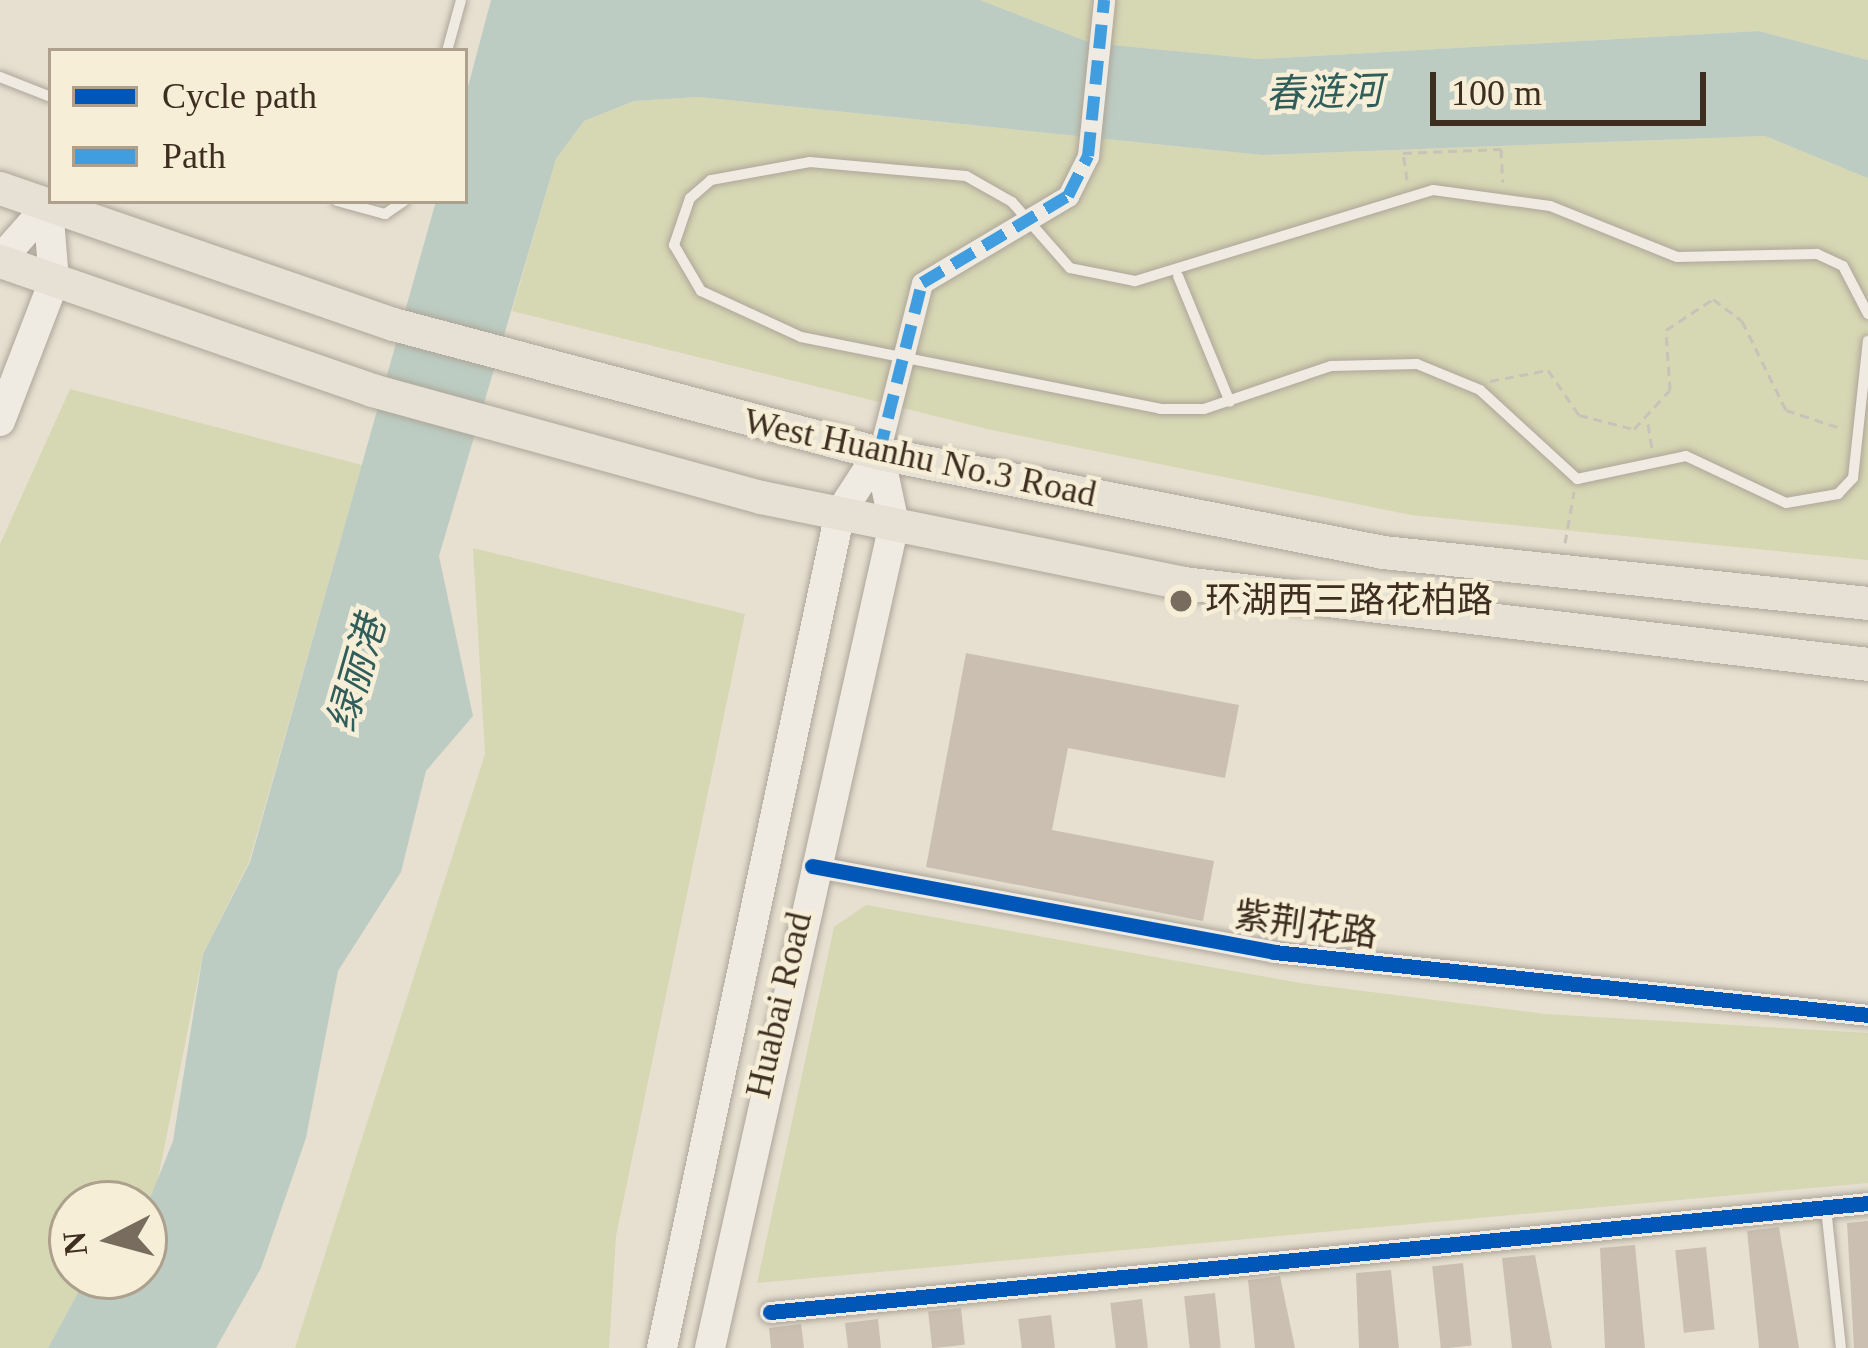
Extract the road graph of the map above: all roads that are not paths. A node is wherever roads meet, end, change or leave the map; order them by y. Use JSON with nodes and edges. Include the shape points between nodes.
{"nodes":[{"id":1,"x":461,"y":0,"type":"edge"},
{"id":2,"x":1104,"y":0,"type":"edge"},
{"id":3,"x":448,"y":48,"type":"edge"},
{"id":4,"x":0,"y":77,"type":"edge"},
{"id":5,"x":48,"y":96,"type":"edge"},
{"id":6,"x":0,"y":188,"type":"edge"},
{"id":7,"x":348,"y":204,"type":"edge"},
{"id":8,"x":400,"y":204,"type":"edge"},
{"id":9,"x":48,"y":206,"type":"junction"},
{"id":10,"x":1029,"y":221,"type":"junction"},
{"id":11,"x":0,"y":260,"type":"edge"},
{"id":12,"x":1178,"y":276,"type":"junction"},
{"id":13,"x":54,"y":281,"type":"junction"},
{"id":14,"x":1868,"y":314,"type":"edge"},
{"id":15,"x":1868,"y":341,"type":"edge"},
{"id":16,"x":901,"y":358,"type":"junction"},
{"id":17,"x":1230,"y":402,"type":"junction"},
{"id":18,"x":0,"y":421,"type":"edge"},
{"id":19,"x":1865,"y":430,"type":"edge"},
{"id":20,"x":879,"y":453,"type":"junction"},
{"id":21,"x":840,"y":514,"type":"junction"},
{"id":22,"x":894,"y":524,"type":"junction"},
{"id":23,"x":1868,"y":603,"type":"edge"},
{"id":24,"x":1868,"y":664,"type":"edge"},
{"id":25,"x":812,"y":866,"type":"junction"},
{"id":26,"x":1868,"y":1015,"type":"edge"},
{"id":27,"x":1868,"y":1203,"type":"edge"},
{"id":28,"x":1826,"y":1208,"type":"junction"},
{"id":29,"x":770,"y":1312,"type":"dead end"},
{"id":30,"x":662,"y":1348,"type":"edge"},
{"id":31,"x":710,"y":1348,"type":"edge"},
{"id":32,"x":1841,"y":1348,"type":"edge"}],
"edges":[{"from":1,"to":3,"type":"lane"},
{"from":2,"to":10,"type":"street","via":[[1088,156],[1068,196]]},
{"from":4,"to":5,"type":"lane"},
{"from":6,"to":9,"type":"main road","name":"West Huanhu No.3 Road"},
{"from":7,"to":8,"type":"lane","via":[[385,214]]},
{"from":9,"to":11,"type":"main road"},
{"from":9,"to":13,"type":"main road"},
{"from":9,"to":20,"type":"main road","name":"West Huanhu No.3 Road","via":[[512,360]]},
{"from":10,"to":12,"type":"lane","via":[[1051,254],[1096,278]]},
{"from":10,"to":16,"type":"street","via":[[922,284]]},
{"from":10,"to":16,"type":"lane","via":[[966,176],[830,163],[744,168],[689,198],[674,245],[701,291],[801,337]]},
{"from":11,"to":13,"type":"main road","name":"West Huanhu No.3 Road"},
{"from":12,"to":14,"type":"lane","via":[[1327,214],[1409,194],[1503,198],[1677,256],[1817,254],[1843,266]]},
{"from":12,"to":17,"type":"lane"},
{"from":13,"to":18,"type":"main road"},
{"from":13,"to":21,"type":"main road","name":"West Huanhu No.3 Road","via":[[372,390]]},
{"from":15,"to":19,"type":"lane"},
{"from":16,"to":17,"type":"lane","via":[[1160,409]]},
{"from":16,"to":20,"type":"street"},
{"from":17,"to":19,"type":"lane","via":[[1371,362],[1418,364],[1480,390],[1577,478],[1686,457],[1757,492],[1812,503],[1853,478]]},
{"from":20,"to":21,"type":"main road"},
{"from":20,"to":22,"type":"main road","name":"Huabai Road"},
{"from":20,"to":23,"type":"main road","name":"West Huanhu No.3 Road","via":[[1383,553]]},
{"from":21,"to":22,"type":"main road","name":"West Huanhu No.3 Road"},
{"from":21,"to":30,"type":"main road","name":"Huabai Road"},
{"from":22,"to":24,"type":"main road","name":"West Huanhu No.3 Road","via":[[1183,584]]},
{"from":22,"to":25,"type":"main road","name":"Huabai Road"},
{"from":25,"to":26,"type":"street","name":"紫荆花路","via":[[1274,952]]},
{"from":25,"to":31,"type":"main road","name":"Huabai Road"},
{"from":27,"to":28,"type":"street"},
{"from":28,"to":29,"type":"street"},
{"from":28,"to":32,"type":"lane"}]}
